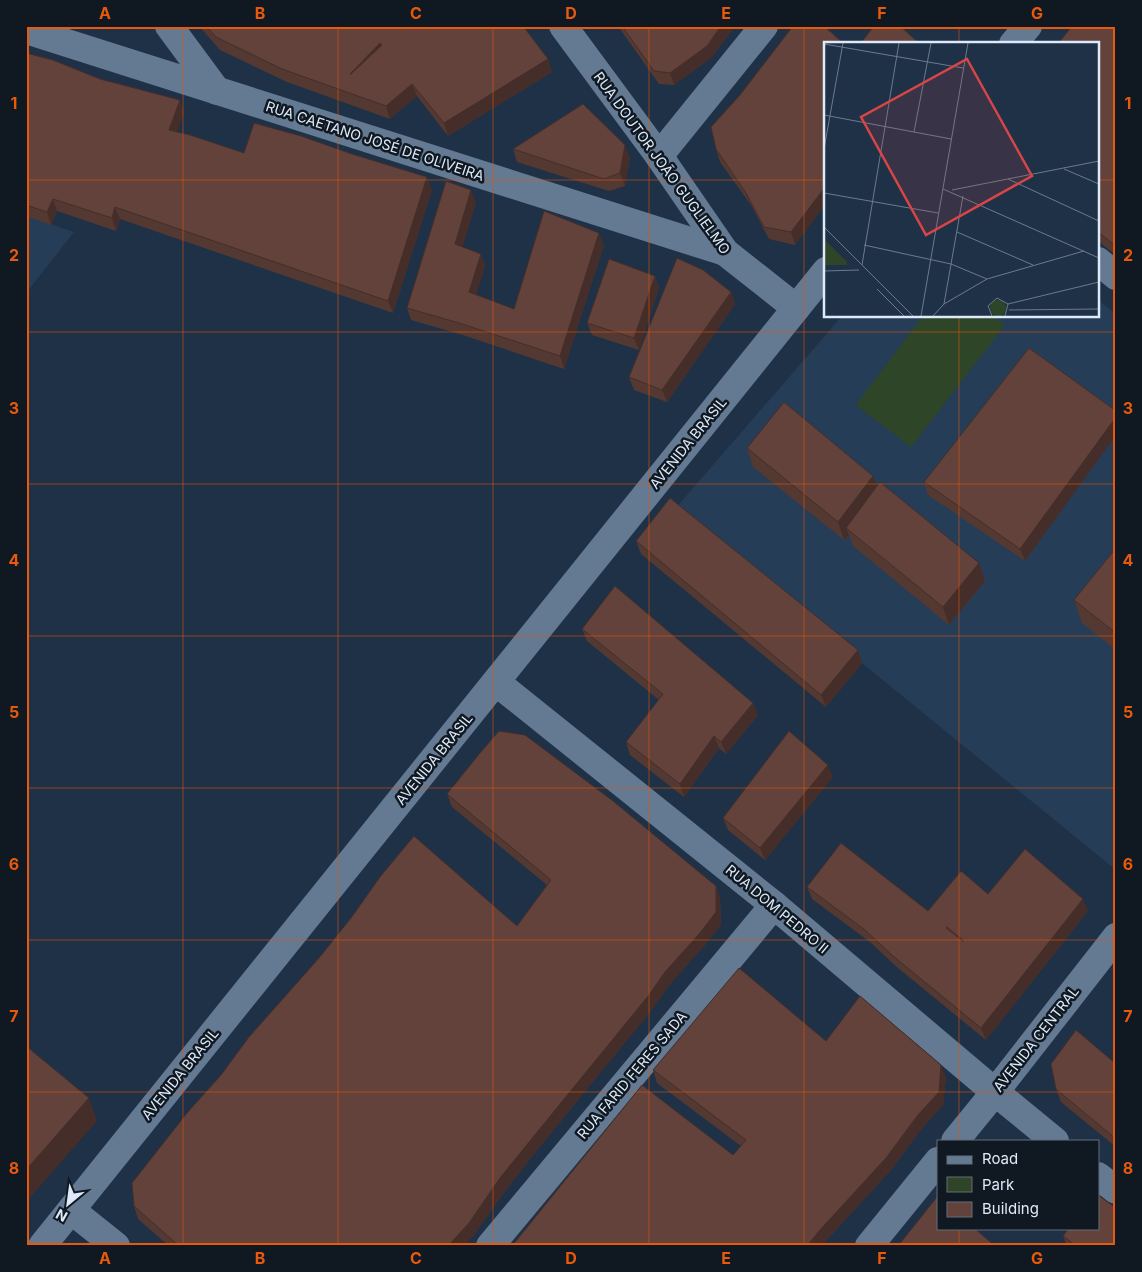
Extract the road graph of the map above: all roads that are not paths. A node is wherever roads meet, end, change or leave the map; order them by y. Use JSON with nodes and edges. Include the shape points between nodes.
{"nodes":[{"id":1,"x":169,"y":26,"type":"edge"},
{"id":2,"x":563,"y":26,"type":"edge"},
{"id":3,"x":764,"y":26,"type":"edge"},
{"id":4,"x":1028,"y":26,"type":"edge"},
{"id":5,"x":26,"y":30,"type":"edge"},
{"id":6,"x":1015,"y":42,"type":"edge"},
{"id":7,"x":217,"y":91,"type":"junction"},
{"id":8,"x":658,"y":156,"type":"junction"},
{"id":9,"x":725,"y":252,"type":"junction"},
{"id":10,"x":1100,"y":263,"type":"edge"},
{"id":11,"x":824,"y":273,"type":"edge"},
{"id":12,"x":1116,"y":276,"type":"edge"},
{"id":13,"x":796,"y":308,"type":"junction"},
{"id":14,"x":496,"y":682,"type":"junction"},
{"id":15,"x":774,"y":905,"type":"junction"},
{"id":16,"x":1116,"y":937,"type":"edge"},
{"id":17,"x":995,"y":1092,"type":"junction"},
{"id":18,"x":956,"y":1140,"type":"edge"},
{"id":19,"x":1054,"y":1140,"type":"edge"},
{"id":20,"x":937,"y":1163,"type":"edge"},
{"id":21,"x":1100,"y":1178,"type":"edge"},
{"id":22,"x":1116,"y":1190,"type":"edge"},
{"id":23,"x":71,"y":1210,"type":"junction"},
{"id":24,"x":42,"y":1246,"type":"edge"},
{"id":25,"x":116,"y":1246,"type":"edge"},
{"id":26,"x":490,"y":1246,"type":"edge"},
{"id":27,"x":869,"y":1246,"type":"edge"}],
"edges":[{"from":1,"to":7,"type":"street"},
{"from":2,"to":8,"type":"street","name":"RUA DOUTOR JOÃO GUGLIELMO"},
{"from":3,"to":8,"type":"street"},
{"from":4,"to":6,"type":"street"},
{"from":5,"to":7,"type":"street","name":"RUA CAETANO JOSÉ DE OLIVEIRA"},
{"from":7,"to":9,"type":"street","name":"RUA CAETANO JOSÉ DE OLIVEIRA"},
{"from":8,"to":9,"type":"street","name":"RUA DOUTOR JOÃO GUGLIELMO"},
{"from":9,"to":13,"type":"street","name":"RUA DOUTOR JOÃO GUGLIELMO"},
{"from":10,"to":12,"type":"street"},
{"from":11,"to":13,"type":"street","name":"AVENIDA BRASIL"},
{"from":13,"to":14,"type":"street","name":"AVENIDA BRASIL"},
{"from":14,"to":15,"type":"street","name":"RUA DOM PEDRO II"},
{"from":14,"to":23,"type":"street","name":"AVENIDA BRASIL"},
{"from":15,"to":17,"type":"street","name":"RUA DOM PEDRO II"},
{"from":15,"to":26,"type":"street","name":"RUA FARID FERES SADA"},
{"from":16,"to":17,"type":"street","name":"AVENIDA CENTRAL"},
{"from":17,"to":18,"type":"street","name":"AVENIDA CENTRAL"},
{"from":17,"to":19,"type":"street","name":"RUA DOM PEDRO II"},
{"from":20,"to":27,"type":"street"},
{"from":21,"to":22,"type":"street"},
{"from":23,"to":24,"type":"street","name":"AVENIDA BRASIL"},
{"from":23,"to":25,"type":"street"}]}
